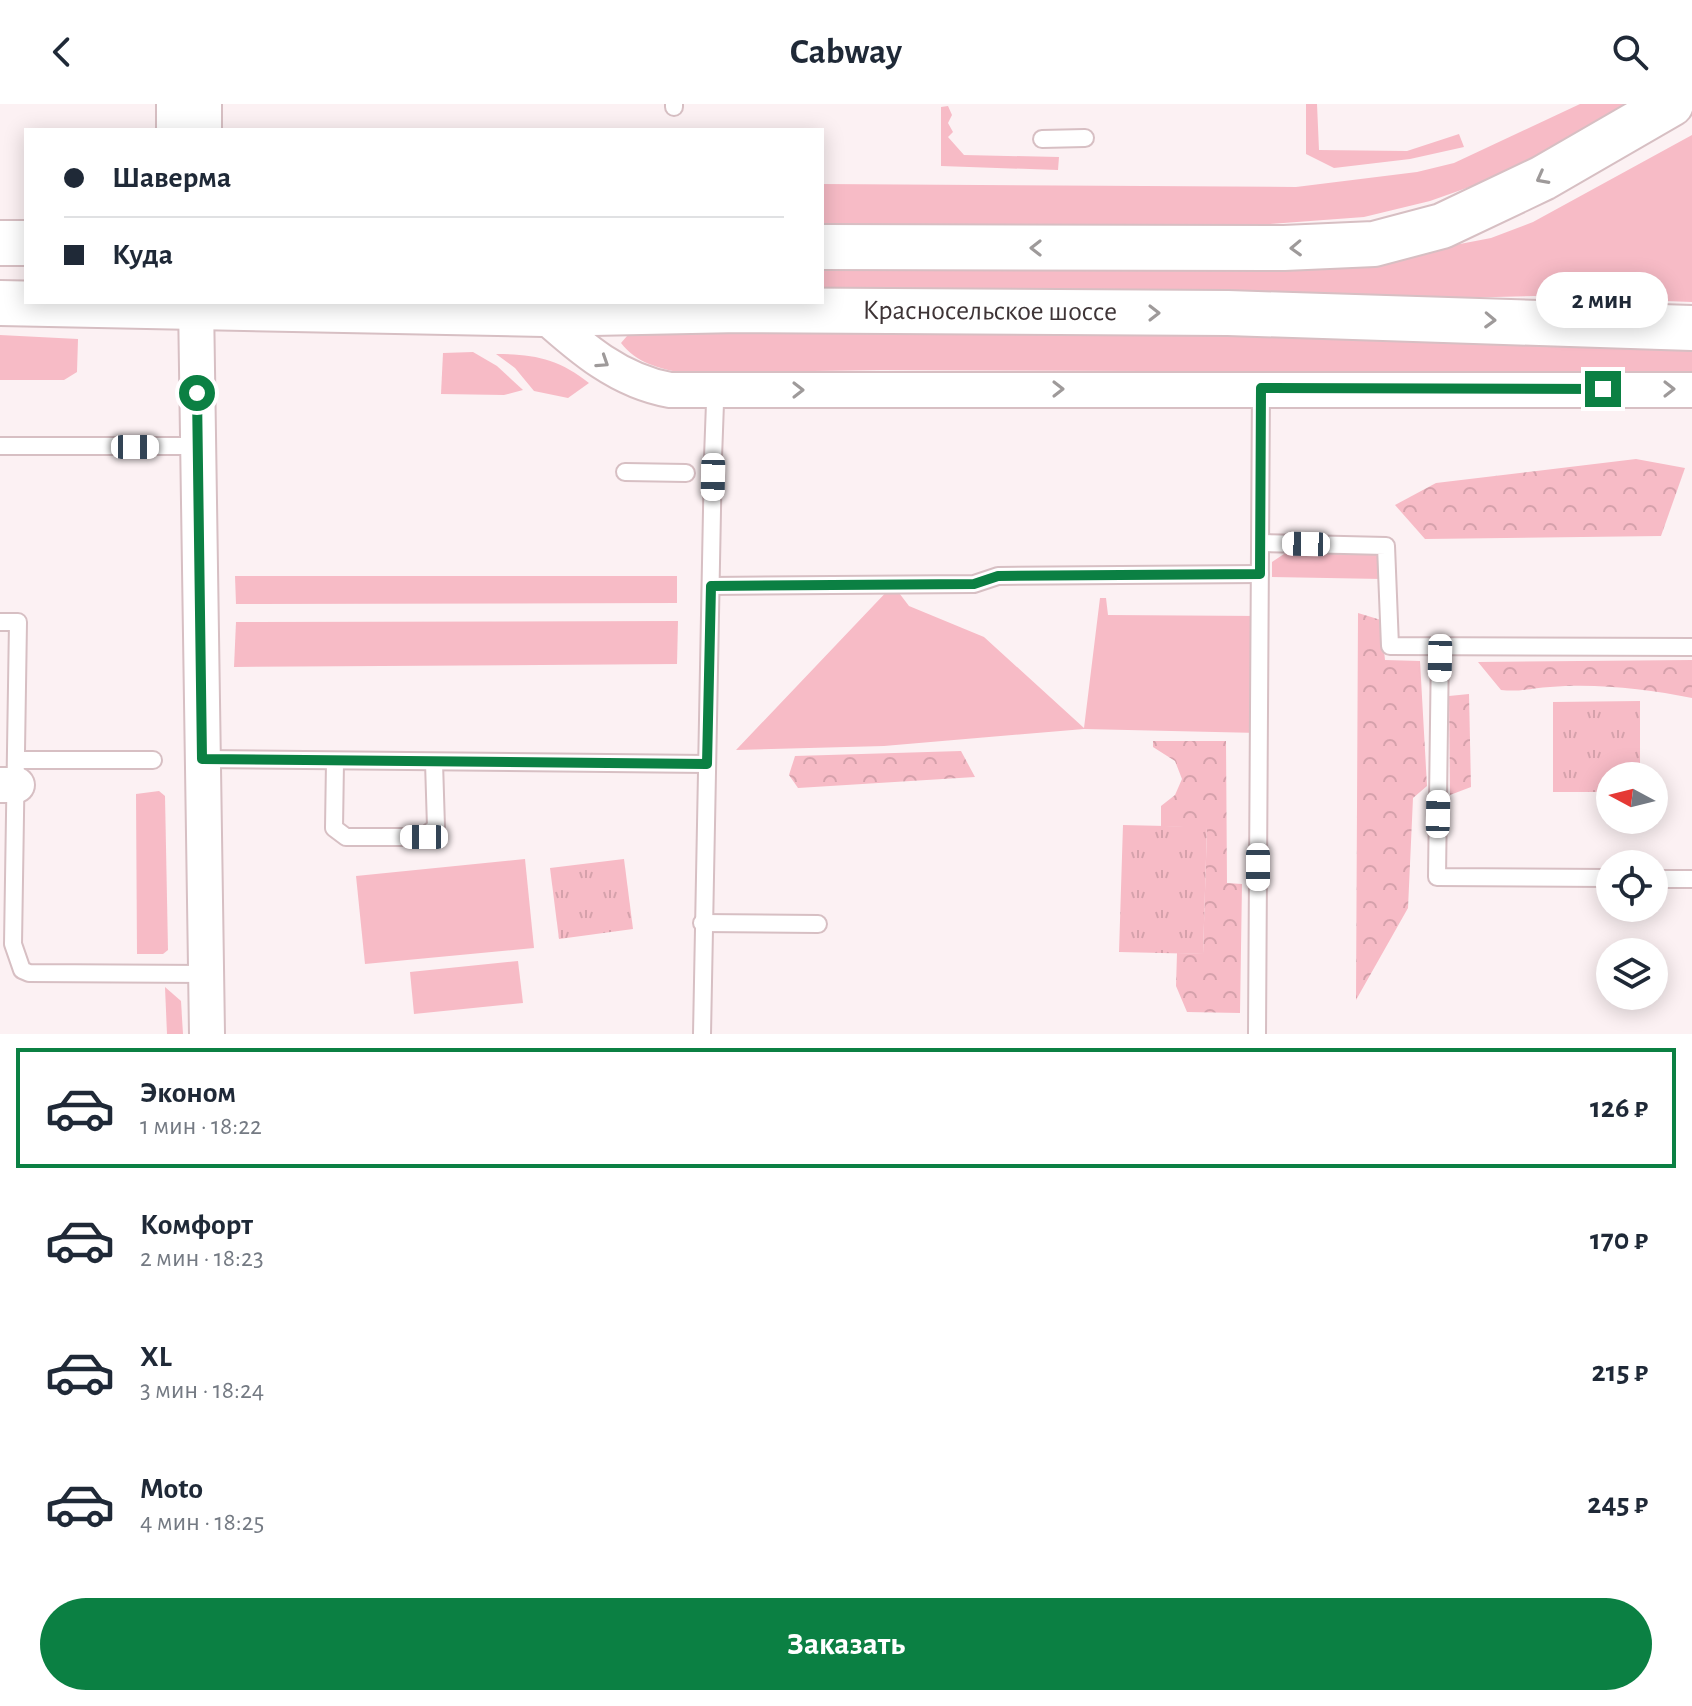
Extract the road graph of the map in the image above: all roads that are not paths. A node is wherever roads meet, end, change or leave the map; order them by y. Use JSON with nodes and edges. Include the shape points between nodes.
{"nodes":[{"id":1,"x":174,"y":104,"type":"edge"},
{"id":2,"x":204,"y":104,"type":"edge"},
{"id":3,"x":1675,"y":113,"type":"edge"},
{"id":4,"x":174,"y":128,"type":"edge"},
{"id":5,"x":204,"y":128,"type":"edge"},
{"id":6,"x":1085,"y":138,"type":"dead end"},
{"id":7,"x":1042,"y":139,"type":"dead end"},
{"id":8,"x":0,"y":243,"type":"edge"},
{"id":9,"x":24,"y":243,"type":"edge"},
{"id":10,"x":824,"y":247,"type":"edge"},
{"id":11,"x":0,"y":303,"type":"edge"},
{"id":12,"x":24,"y":303,"type":"edge"},
{"id":13,"x":196,"y":304,"type":"edge"},
{"id":14,"x":228,"y":304,"type":"edge"},
{"id":15,"x":543,"y":314,"type":"junction"},
{"id":16,"x":1692,"y":318,"type":"edge"},
{"id":17,"x":1641,"y":326,"type":"junction"},
{"id":18,"x":1692,"y":328,"type":"edge"},
{"id":19,"x":1261,"y":388,"type":"junction"},
{"id":20,"x":720,"y":390,"type":"junction"},
{"id":21,"x":1692,"y":390,"type":"edge"},
{"id":22,"x":0,"y":446,"type":"edge"},
{"id":23,"x":198,"y":446,"type":"junction"},
{"id":24,"x":625,"y":472,"type":"dead end"},
{"id":25,"x":686,"y":473,"type":"dead end"},
{"id":26,"x":1261,"y":543,"type":"junction"},
{"id":27,"x":1260,"y":574,"type":"junction"},
{"id":28,"x":711,"y":586,"type":"junction"},
{"id":29,"x":0,"y":622,"type":"edge"},
{"id":30,"x":1440,"y":646,"type":"junction"},
{"id":31,"x":1692,"y":647,"type":"edge"},
{"id":32,"x":202,"y":759,"type":"junction"},
{"id":33,"x":153,"y":760,"type":"dead end"},
{"id":34,"x":335,"y":762,"type":"junction"},
{"id":35,"x":434,"y":762,"type":"junction"},
{"id":36,"x":707,"y":764,"type":"junction"},
{"id":37,"x":11,"y":777,"type":"edge"},
{"id":38,"x":1596,"y":878,"type":"edge"},
{"id":39,"x":1668,"y":879,"type":"edge"},
{"id":40,"x":1692,"y":879,"type":"edge"},
{"id":41,"x":702,"y":923,"type":"junction"},
{"id":42,"x":818,"y":924,"type":"dead end"},
{"id":43,"x":7,"y":934,"type":"edge"},
{"id":44,"x":206,"y":974,"type":"junction"},
{"id":45,"x":207,"y":1034,"type":"edge"},
{"id":46,"x":702,"y":1034,"type":"edge"},
{"id":47,"x":1257,"y":1034,"type":"edge"}],
"edges":[{"from":1,"to":4,"type":"street"},
{"from":2,"to":5,"type":"street"},
{"from":3,"to":10,"type":"main road","one_way":true,"via":[[1609,138],[1543,178],[1442,226],[1374,244]]},
{"from":6,"to":7,"type":"lane"},
{"from":8,"to":9,"type":"main road"},
{"from":11,"to":12,"type":"main road","name":"Красносельское шоссе"},
{"from":13,"to":23,"type":"street"},
{"from":14,"to":15,"type":"main road","name":"Красносельское шоссе"},
{"from":15,"to":17,"type":"main road","name":"Красносельское шоссе","one_way":true,"via":[[1228,313]]},
{"from":15,"to":20,"type":"street","one_way":true,"via":[[581,348],[643,385]]},
{"from":16,"to":17,"type":"lane"},
{"from":17,"to":18,"type":"main road","name":"Красносельское шоссе"},
{"from":20,"to":19,"type":"street","one_way":true},
{"from":19,"to":21,"type":"street","one_way":true},
{"from":19,"to":26,"type":"lane"},
{"from":20,"to":28,"type":"lane","via":[[715,403]]},
{"from":22,"to":23,"type":"lane"},
{"from":23,"to":32,"type":"street"},
{"from":24,"to":25,"type":"lane"},
{"from":26,"to":27,"type":"lane"},
{"from":26,"to":30,"type":"lane","via":[[1386,546],[1390,646]]},
{"from":27,"to":28,"type":"lane"},
{"from":27,"to":47,"type":"lane"},
{"from":28,"to":36,"type":"lane"},
{"from":29,"to":37,"type":"lane","via":[[18,622]]},
{"from":30,"to":31,"type":"lane"},
{"from":30,"to":38,"type":"lane","via":[[1437,877]]},
{"from":32,"to":34,"type":"lane"},
{"from":32,"to":44,"type":"street"},
{"from":33,"to":37,"type":"lane"},
{"from":34,"to":35,"type":"lane"},
{"from":34,"to":35,"type":"lane","via":[[334,828],[346,837],[424,837],[436,827]]},
{"from":35,"to":36,"type":"lane"},
{"from":36,"to":41,"type":"lane"},
{"from":37,"to":43,"type":"lane"},
{"from":39,"to":40,"type":"lane"},
{"from":41,"to":42,"type":"lane"},
{"from":41,"to":46,"type":"lane"},
{"from":43,"to":44,"type":"lane","via":[[22,970],[29,973]]},
{"from":44,"to":45,"type":"street"}]}
